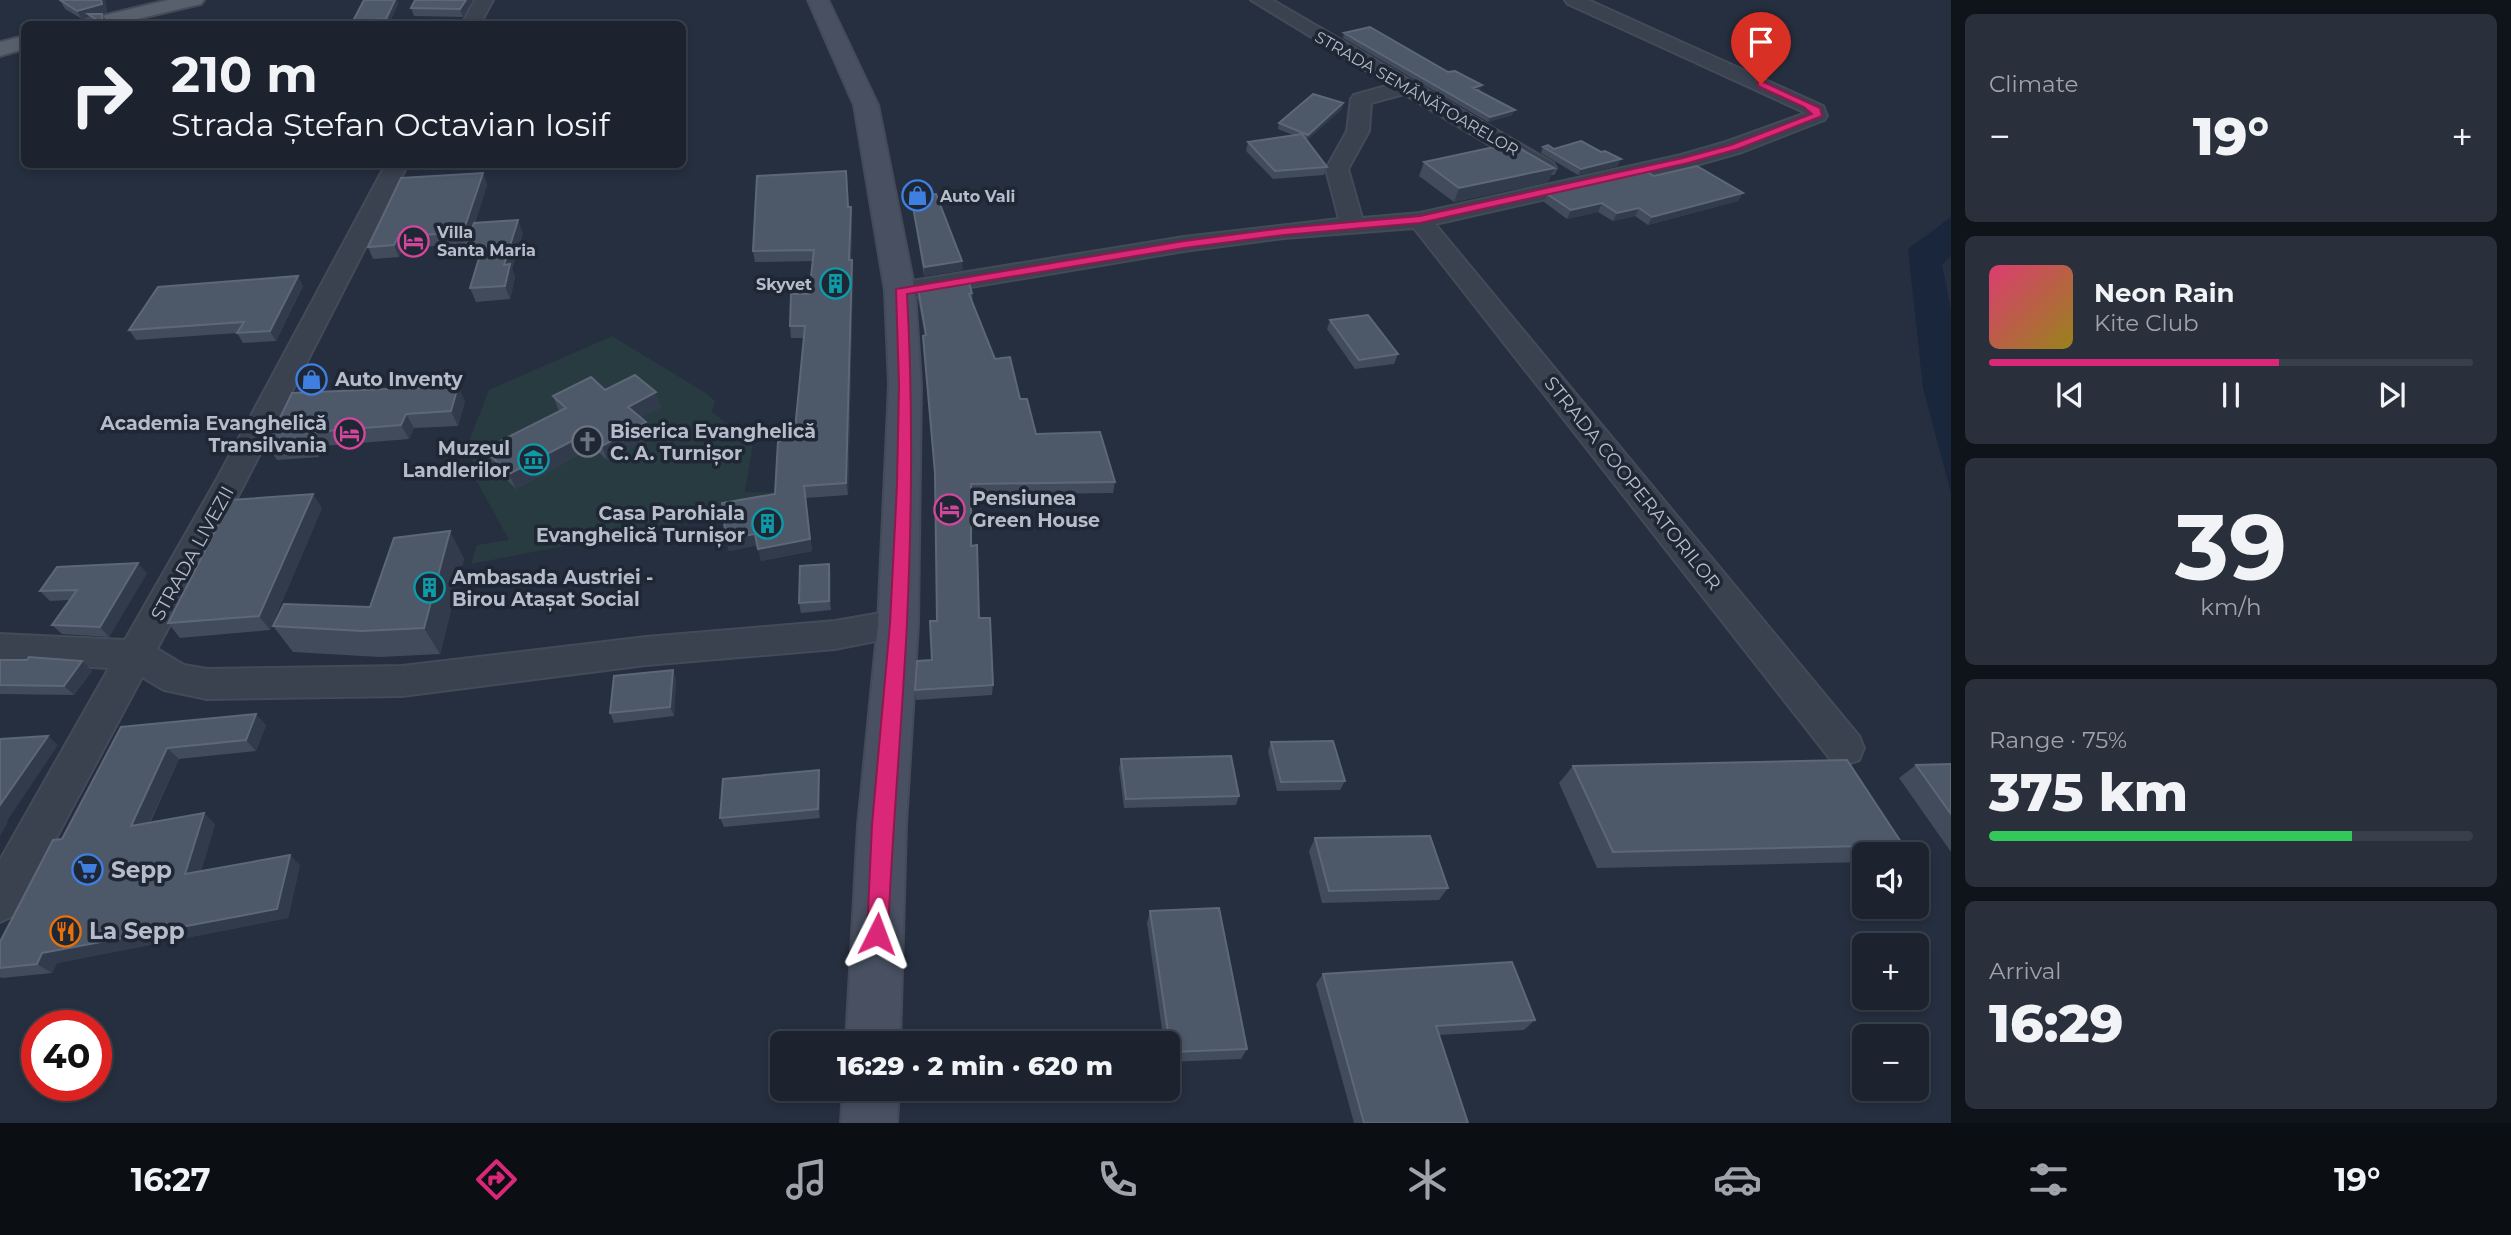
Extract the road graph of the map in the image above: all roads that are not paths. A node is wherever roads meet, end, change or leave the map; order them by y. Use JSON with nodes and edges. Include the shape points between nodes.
{"nodes":[{"id":1,"x":194,"y":0,"type":"edge"},
{"id":2,"x":484,"y":0,"type":"edge"},
{"id":3,"x":818,"y":0,"type":"edge"},
{"id":4,"x":1260,"y":0,"type":"edge"},
{"id":5,"x":1574,"y":0,"type":"edge"},
{"id":6,"x":105,"y":21,"type":"edge"},
{"id":7,"x":473,"y":21,"type":"edge"},
{"id":8,"x":21,"y":43,"type":"edge"},
{"id":9,"x":0,"y":48,"type":"edge"},
{"id":10,"x":1405,"y":87,"type":"junction"},
{"id":11,"x":395,"y":168,"type":"edge"},
{"id":12,"x":1574,"y":185,"type":"junction"},
{"id":13,"x":1420,"y":220,"type":"junction"},
{"id":14,"x":1353,"y":226,"type":"junction"},
{"id":15,"x":901,"y":291,"type":"junction"},
{"id":16,"x":898,"y":624,"type":"junction"},
{"id":17,"x":0,"y":648,"type":"edge"},
{"id":18,"x":136,"y":654,"type":"junction"},
{"id":19,"x":1845,"y":748,"type":"dead end"},
{"id":20,"x":0,"y":901,"type":"edge"},
{"id":21,"x":873,"y":1031,"type":"edge"},
{"id":22,"x":870,"y":1101,"type":"edge"},
{"id":23,"x":869,"y":1123,"type":"edge"}],
"edges":[{"from":1,"to":6,"type":"main road"},
{"from":2,"to":7,"type":"street"},
{"from":3,"to":15,"type":"street","via":[[866,105]]},
{"from":4,"to":10,"type":"street","name":"STRADA SEMĂNĂTOARELOR"},
{"from":5,"to":12,"type":"street","via":[[1808,105],[1817,116],[1734,147]]},
{"from":8,"to":9,"type":"main road"},
{"from":10,"to":12,"type":"street","name":"STRADA SEMĂNĂTOARELOR"},
{"from":10,"to":14,"type":"street","via":[[1361,99],[1358,131],[1337,169]]},
{"from":11,"to":18,"type":"street","name":"STRADA LIVEZII"},
{"from":12,"to":13,"type":"street"},
{"from":13,"to":14,"type":"street"},
{"from":13,"to":19,"type":"street","name":"STRADA COOPERATORILOR"},
{"from":14,"to":15,"type":"street","via":[[1184,244]]},
{"from":15,"to":16,"type":"street","via":[[905,385]]},
{"from":16,"to":18,"type":"street","via":[[835,635],[646,651],[402,681],[207,684],[177,679]]},
{"from":16,"to":21,"type":"street","via":[[882,825]]},
{"from":17,"to":18,"type":"street"},
{"from":18,"to":20,"type":"street","name":"STRADA LIVEZII"},
{"from":22,"to":23,"type":"street"}]}
